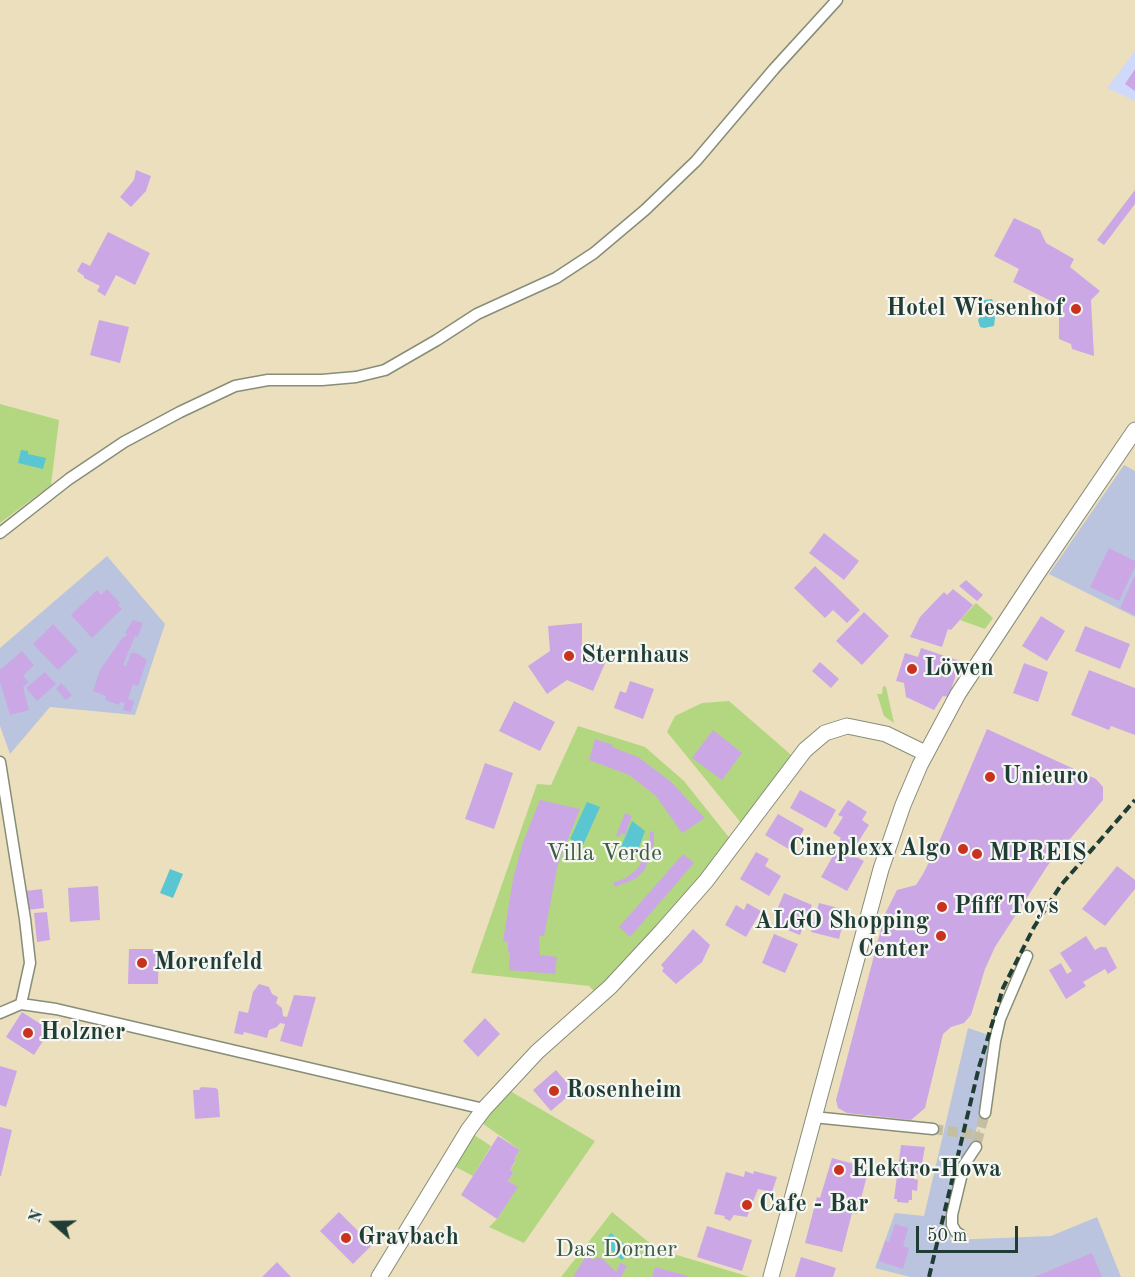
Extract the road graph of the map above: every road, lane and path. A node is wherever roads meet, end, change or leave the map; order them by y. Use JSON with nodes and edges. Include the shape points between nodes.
{"nodes":[{"id":1,"x":837,"y":0,"type":"edge"},
{"id":2,"x":1135,"y":430,"type":"edge"},
{"id":3,"x":0,"y":534,"type":"edge"},
{"id":4,"x":925,"y":753,"type":"junction"},
{"id":5,"x":0,"y":762,"type":"edge"},
{"id":6,"x":1027,"y":956,"type":"dead end"},
{"id":7,"x":21,"y":1004,"type":"junction"},
{"id":8,"x":0,"y":1013,"type":"edge"},
{"id":9,"x":484,"y":1109,"type":"junction"},
{"id":10,"x":985,"y":1113,"type":"tunnel mouth"},
{"id":11,"x":813,"y":1117,"type":"junction"},
{"id":12,"x":933,"y":1129,"type":"tunnel mouth"},
{"id":13,"x":976,"y":1147,"type":"tunnel mouth"},
{"id":14,"x":961,"y":1235,"type":"dead end"},
{"id":15,"x":379,"y":1277,"type":"edge"},
{"id":16,"x":771,"y":1277,"type":"edge"}],
"edges":[{"from":1,"to":3,"type":"street","via":[[696,161],[594,253],[556,278],[477,314],[386,370],[331,379],[268,380],[236,387],[189,408],[124,442],[69,479]]},
{"from":2,"to":4,"type":"main road","via":[[1004,623]]},
{"from":4,"to":9,"type":"main road","via":[[877,731],[847,726],[825,733],[805,750],[706,881],[662,931]]},
{"from":4,"to":11,"type":"main road","via":[[881,868]]},
{"from":5,"to":7,"type":"street","via":[[30,963]]},
{"from":6,"to":10,"type":"street","via":[[1000,1019]]},
{"from":7,"to":8,"type":"street"},
{"from":7,"to":9,"type":"street","via":[[60,1009]]},
{"from":9,"to":15,"type":"main road"},
{"from":11,"to":12,"type":"street"},
{"from":11,"to":16,"type":"main road"},
{"from":13,"to":14,"type":"street","via":[[964,1165],[952,1215],[952,1225]]}]}
